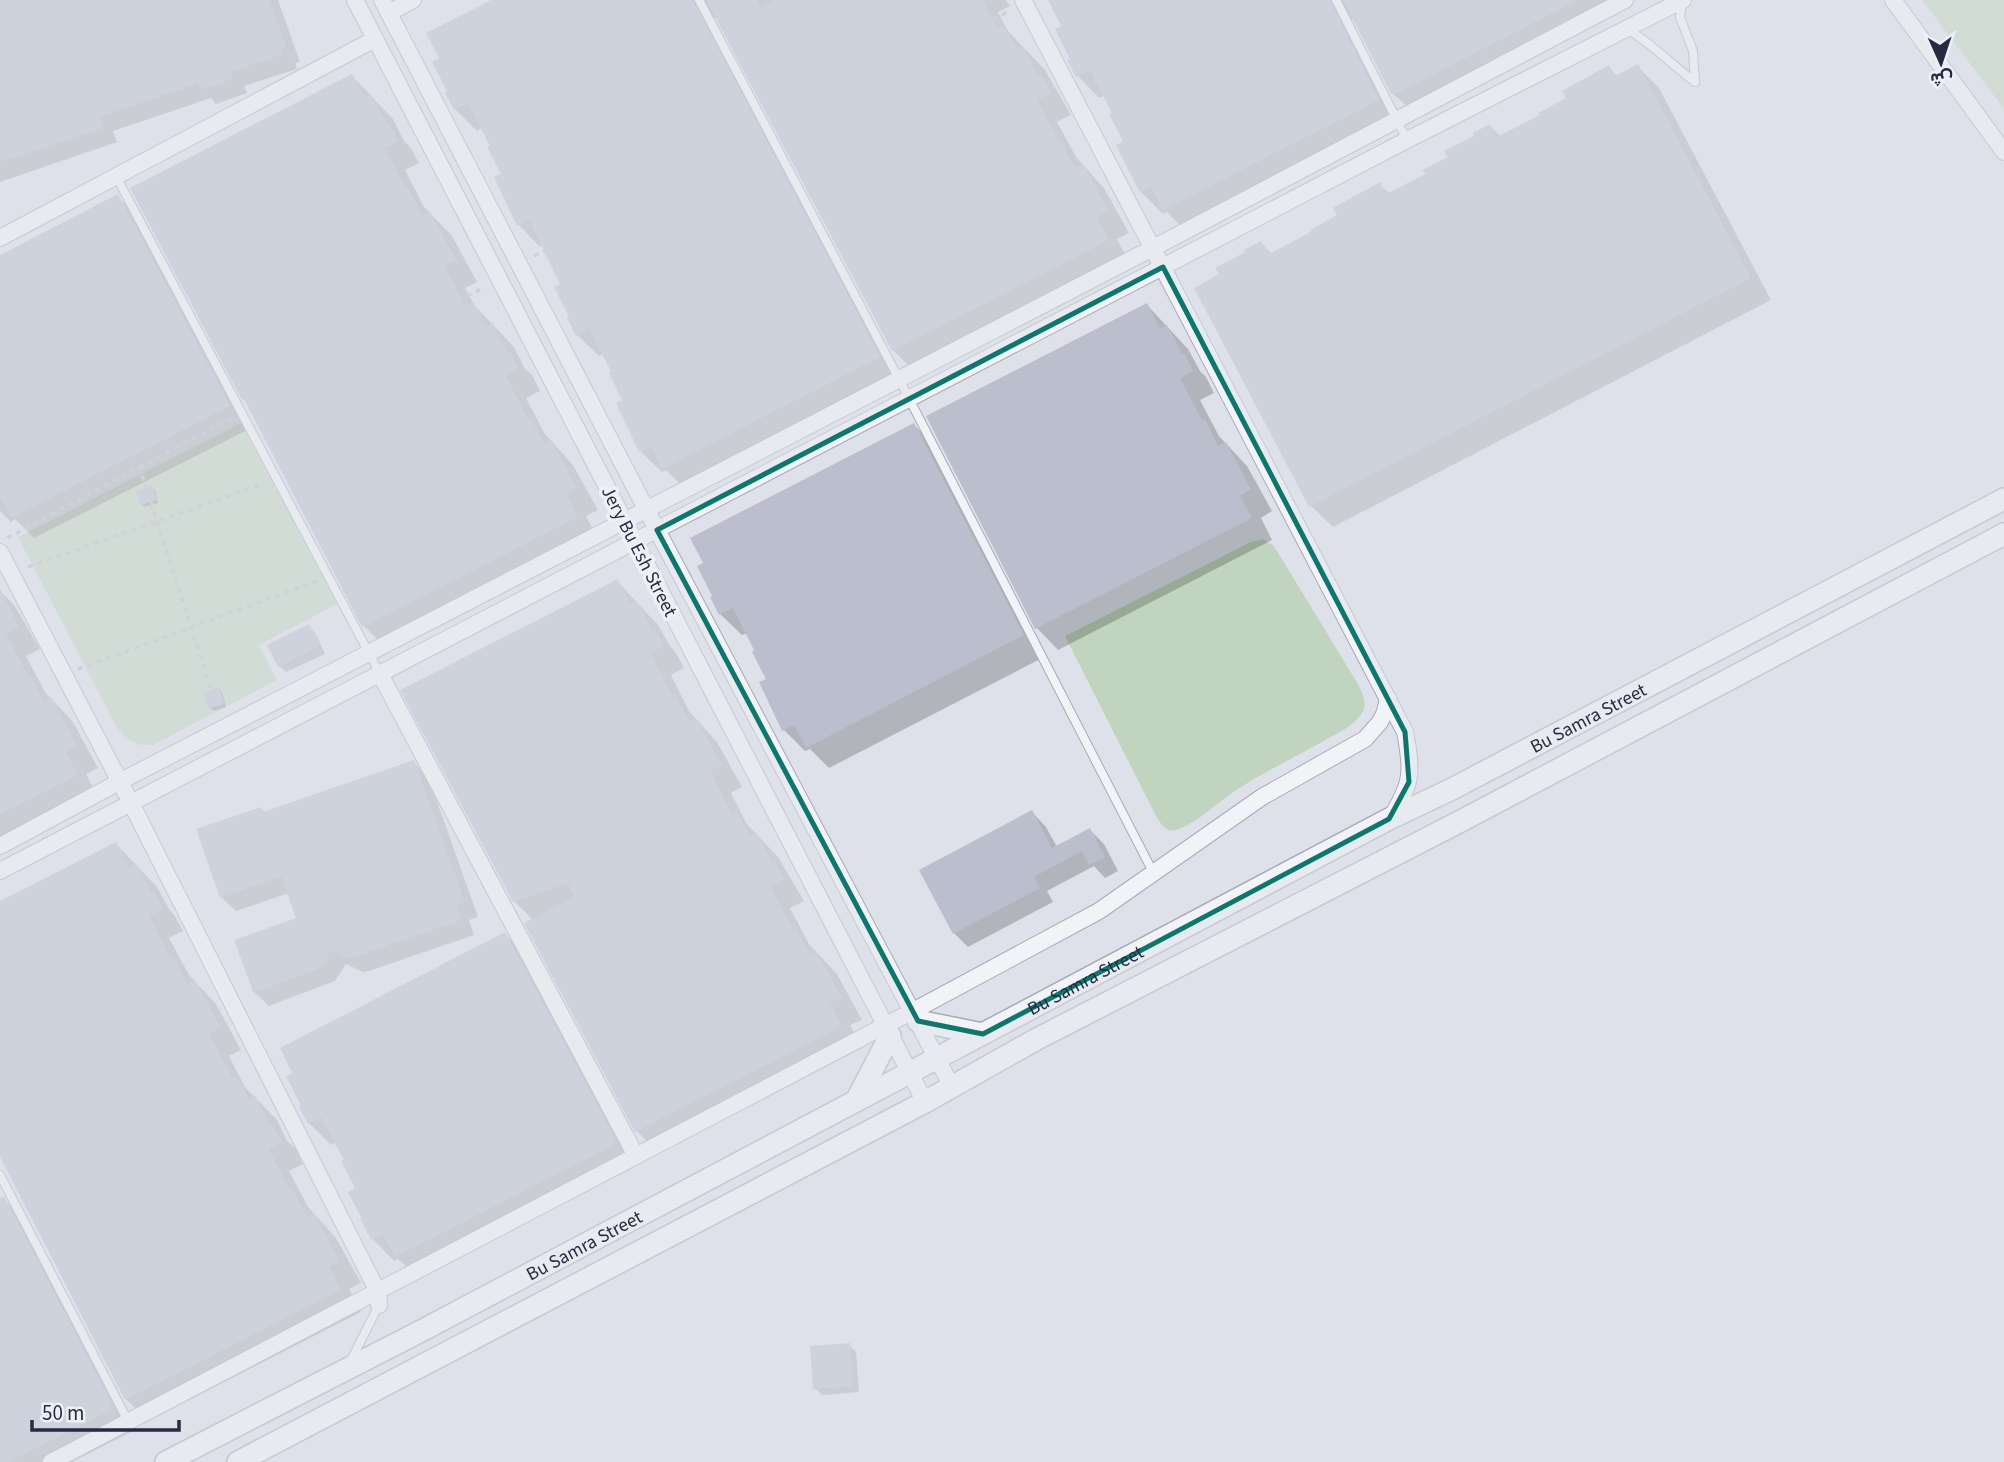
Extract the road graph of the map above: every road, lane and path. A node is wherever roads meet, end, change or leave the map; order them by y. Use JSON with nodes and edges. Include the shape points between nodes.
{"nodes":[{"id":1,"x":355,"y":0,"type":"edge"},
{"id":2,"x":413,"y":0,"type":"edge"},
{"id":3,"x":699,"y":0,"type":"edge"},
{"id":4,"x":1336,"y":0,"type":"edge"},
{"id":5,"x":1625,"y":0,"type":"edge"},
{"id":6,"x":1683,"y":0,"type":"edge"},
{"id":7,"x":1893,"y":0,"type":"edge"},
{"id":8,"x":1024,"y":1,"type":"edge"},
{"id":9,"x":385,"y":6,"type":"edge"},
{"id":10,"x":1626,"y":28,"type":"junction"},
{"id":11,"x":375,"y":39,"type":"junction"},
{"id":12,"x":1396,"y":119,"type":"junction"},
{"id":13,"x":770,"y":135,"type":"junction"},
{"id":14,"x":1408,"y":140,"type":"junction"},
{"id":15,"x":2004,"y":152,"type":"edge"},
{"id":16,"x":116,"y":176,"type":"junction"},
{"id":17,"x":0,"y":238,"type":"edge"},
{"id":18,"x":1153,"y":248,"type":"junction"},
{"id":19,"x":520,"y":263,"type":"junction"},
{"id":20,"x":1163,"y":267,"type":"junction"},
{"id":21,"x":500,"y":279,"type":"junction"},
{"id":22,"x":899,"y":379,"type":"junction"},
{"id":23,"x":910,"y":400,"type":"junction"},
{"id":24,"x":241,"y":413,"type":"junction"},
{"id":25,"x":139,"y":466,"type":"junction"},
{"id":26,"x":277,"y":479,"type":"junction"},
{"id":27,"x":146,"y":487,"type":"dead end"},
{"id":28,"x":2004,"y":499,"type":"edge"},
{"id":29,"x":151,"y":502,"type":"dead end"},
{"id":30,"x":648,"y":509,"type":"junction"},
{"id":31,"x":157,"y":521,"type":"junction"},
{"id":32,"x":625,"y":521,"type":"junction"},
{"id":33,"x":657,"y":530,"type":"junction"},
{"id":34,"x":2004,"y":534,"type":"edge"},
{"id":35,"x":0,"y":541,"type":"edge"},
{"id":36,"x":635,"y":541,"type":"junction"},
{"id":37,"x":0,"y":552,"type":"edge"},
{"id":38,"x":11,"y":573,"type":"junction"},
{"id":39,"x":329,"y":576,"type":"junction"},
{"id":40,"x":191,"y":627,"type":"junction"},
{"id":41,"x":369,"y":653,"type":"junction"},
{"id":42,"x":63,"y":674,"type":"junction"},
{"id":43,"x":380,"y":674,"type":"junction"},
{"id":44,"x":211,"y":690,"type":"dead end"},
{"id":45,"x":1388,"y":698,"type":"junction"},
{"id":46,"x":119,"y":782,"type":"junction"},
{"id":47,"x":131,"y":803,"type":"junction"},
{"id":48,"x":1390,"y":819,"type":"junction"},
{"id":49,"x":0,"y":846,"type":"edge"},
{"id":50,"x":0,"y":871,"type":"edge"},
{"id":51,"x":1154,"y":874,"type":"junction"},
{"id":52,"x":915,"y":1016,"type":"junction"},
{"id":53,"x":888,"y":1031,"type":"junction"},
{"id":54,"x":984,"y":1034,"type":"junction"},
{"id":55,"x":936,"y":1059,"type":"junction"},
{"id":56,"x":910,"y":1072,"type":"junction"},
{"id":57,"x":952,"y":1087,"type":"junction"},
{"id":58,"x":856,"y":1101,"type":"junction"},
{"id":59,"x":925,"y":1102,"type":"junction"},
{"id":60,"x":636,"y":1156,"type":"junction"},
{"id":61,"x":1,"y":1177,"type":"edge"},
{"id":62,"x":379,"y":1298,"type":"junction"},
{"id":63,"x":348,"y":1367,"type":"junction"},
{"id":64,"x":128,"y":1421,"type":"junction"},
{"id":65,"x":51,"y":1462,"type":"edge"},
{"id":66,"x":166,"y":1462,"type":"edge"},
{"id":67,"x":238,"y":1462,"type":"edge"}],
"edges":[{"from":1,"to":11,"type":"street","name":"Jery Bu Esh Street"},
{"from":2,"to":9,"type":"street"},
{"from":3,"to":13,"type":"lane"},
{"from":4,"to":12,"type":"lane"},
{"from":5,"to":12,"type":"street"},
{"from":6,"to":10,"type":"street"},
{"from":6,"to":10,"type":"lane","via":[[1680,17],[1693,51],[1695,82]]},
{"from":7,"to":15,"type":"street"},
{"from":8,"to":13,"type":"path"},
{"from":8,"to":18,"type":"street"},
{"from":9,"to":19,"type":"street","name":"Jery Bu Esh Street"},
{"from":10,"to":14,"type":"street"},
{"from":11,"to":16,"type":"street"},
{"from":11,"to":21,"type":"street","name":"Jery Bu Esh Street"},
{"from":12,"to":14,"type":"lane"},
{"from":12,"to":18,"type":"street"},
{"from":13,"to":19,"type":"path"},
{"from":13,"to":22,"type":"lane"},
{"from":14,"to":20,"type":"street"},
{"from":16,"to":17,"type":"street"},
{"from":16,"to":24,"type":"lane"},
{"from":18,"to":20,"type":"street"},
{"from":18,"to":22,"type":"street"},
{"from":19,"to":30,"type":"street","name":"Jery Bu Esh Street"},
{"from":20,"to":23,"type":"street"},
{"from":20,"to":45,"type":"street"},
{"from":21,"to":24,"type":"path"},
{"from":21,"to":32,"type":"street","name":"Jery Bu Esh Street"},
{"from":22,"to":23,"type":"lane"},
{"from":22,"to":30,"type":"street"},
{"from":23,"to":33,"type":"street"},
{"from":23,"to":51,"type":"lane"},
{"from":24,"to":25,"type":"path"},
{"from":24,"to":26,"type":"lane"},
{"from":25,"to":27,"type":"path"},
{"from":25,"to":35,"type":"path"},
{"from":26,"to":31,"type":"path"},
{"from":26,"to":39,"type":"lane"},
{"from":28,"to":48,"type":"street","name":"Bu Samra Street"},
{"from":29,"to":31,"type":"path"},
{"from":30,"to":32,"type":"street"},
{"from":30,"to":33,"type":"street","name":"Jery Bu Esh Street"},
{"from":31,"to":38,"type":"path"},
{"from":31,"to":40,"type":"path"},
{"from":32,"to":36,"type":"street","name":"Jery Bu Esh Street"},
{"from":32,"to":41,"type":"street"},
{"from":33,"to":36,"type":"street"},
{"from":33,"to":52,"type":"street","name":"Jery Bu Esh Street"},
{"from":34,"to":57,"type":"street","name":"Bu Samra Street"},
{"from":36,"to":43,"type":"street"},
{"from":36,"to":53,"type":"street","name":"Jery Bu Esh Street"},
{"from":37,"to":38,"type":"street"},
{"from":38,"to":42,"type":"street"},
{"from":39,"to":40,"type":"path"},
{"from":39,"to":41,"type":"lane"},
{"from":40,"to":42,"type":"path"},
{"from":40,"to":44,"type":"path"},
{"from":41,"to":43,"type":"lane"},
{"from":41,"to":46,"type":"street"},
{"from":42,"to":46,"type":"street"},
{"from":43,"to":47,"type":"street"},
{"from":43,"to":60,"type":"street"},
{"from":45,"to":48,"type":"street","via":[[1405,732],[1410,761],[1409,782]]},
{"from":45,"to":51,"type":"street","via":[[1380,722],[1365,739],[1262,797]]},
{"from":46,"to":47,"type":"street"},
{"from":46,"to":49,"type":"street"},
{"from":47,"to":50,"type":"street"},
{"from":47,"to":62,"type":"street"},
{"from":48,"to":54,"type":"street","name":"Bu Samra Street"},
{"from":51,"to":52,"type":"street","via":[[1099,911]]},
{"from":52,"to":53,"type":"street"},
{"from":52,"to":54,"type":"street"},
{"from":52,"to":55,"type":"street","name":"Jery Bu Esh Street"},
{"from":53,"to":56,"type":"street","name":"Jery Bu Esh Street"},
{"from":53,"to":58,"type":"street"},
{"from":53,"to":60,"type":"street"},
{"from":54,"to":55,"type":"street","name":"Bu Samra Street"},
{"from":55,"to":56,"type":"street","name":"Bu Samra Street"},
{"from":55,"to":57,"type":"street","name":"Jery Bu Esh Street"},
{"from":56,"to":58,"type":"street","name":"Bu Samra Street"},
{"from":56,"to":59,"type":"street","name":"Jery Bu Esh Street"},
{"from":57,"to":59,"type":"street","name":"Bu Samra Street"},
{"from":58,"to":63,"type":"street","name":"Bu Samra Street"},
{"from":59,"to":67,"type":"street","name":"Bu Samra Street"},
{"from":60,"to":62,"type":"street"},
{"from":61,"to":64,"type":"lane"},
{"from":62,"to":63,"type":"lane"},
{"from":62,"to":64,"type":"street"},
{"from":63,"to":66,"type":"street","name":"Bu Samra Street"},
{"from":64,"to":65,"type":"street"}]}
